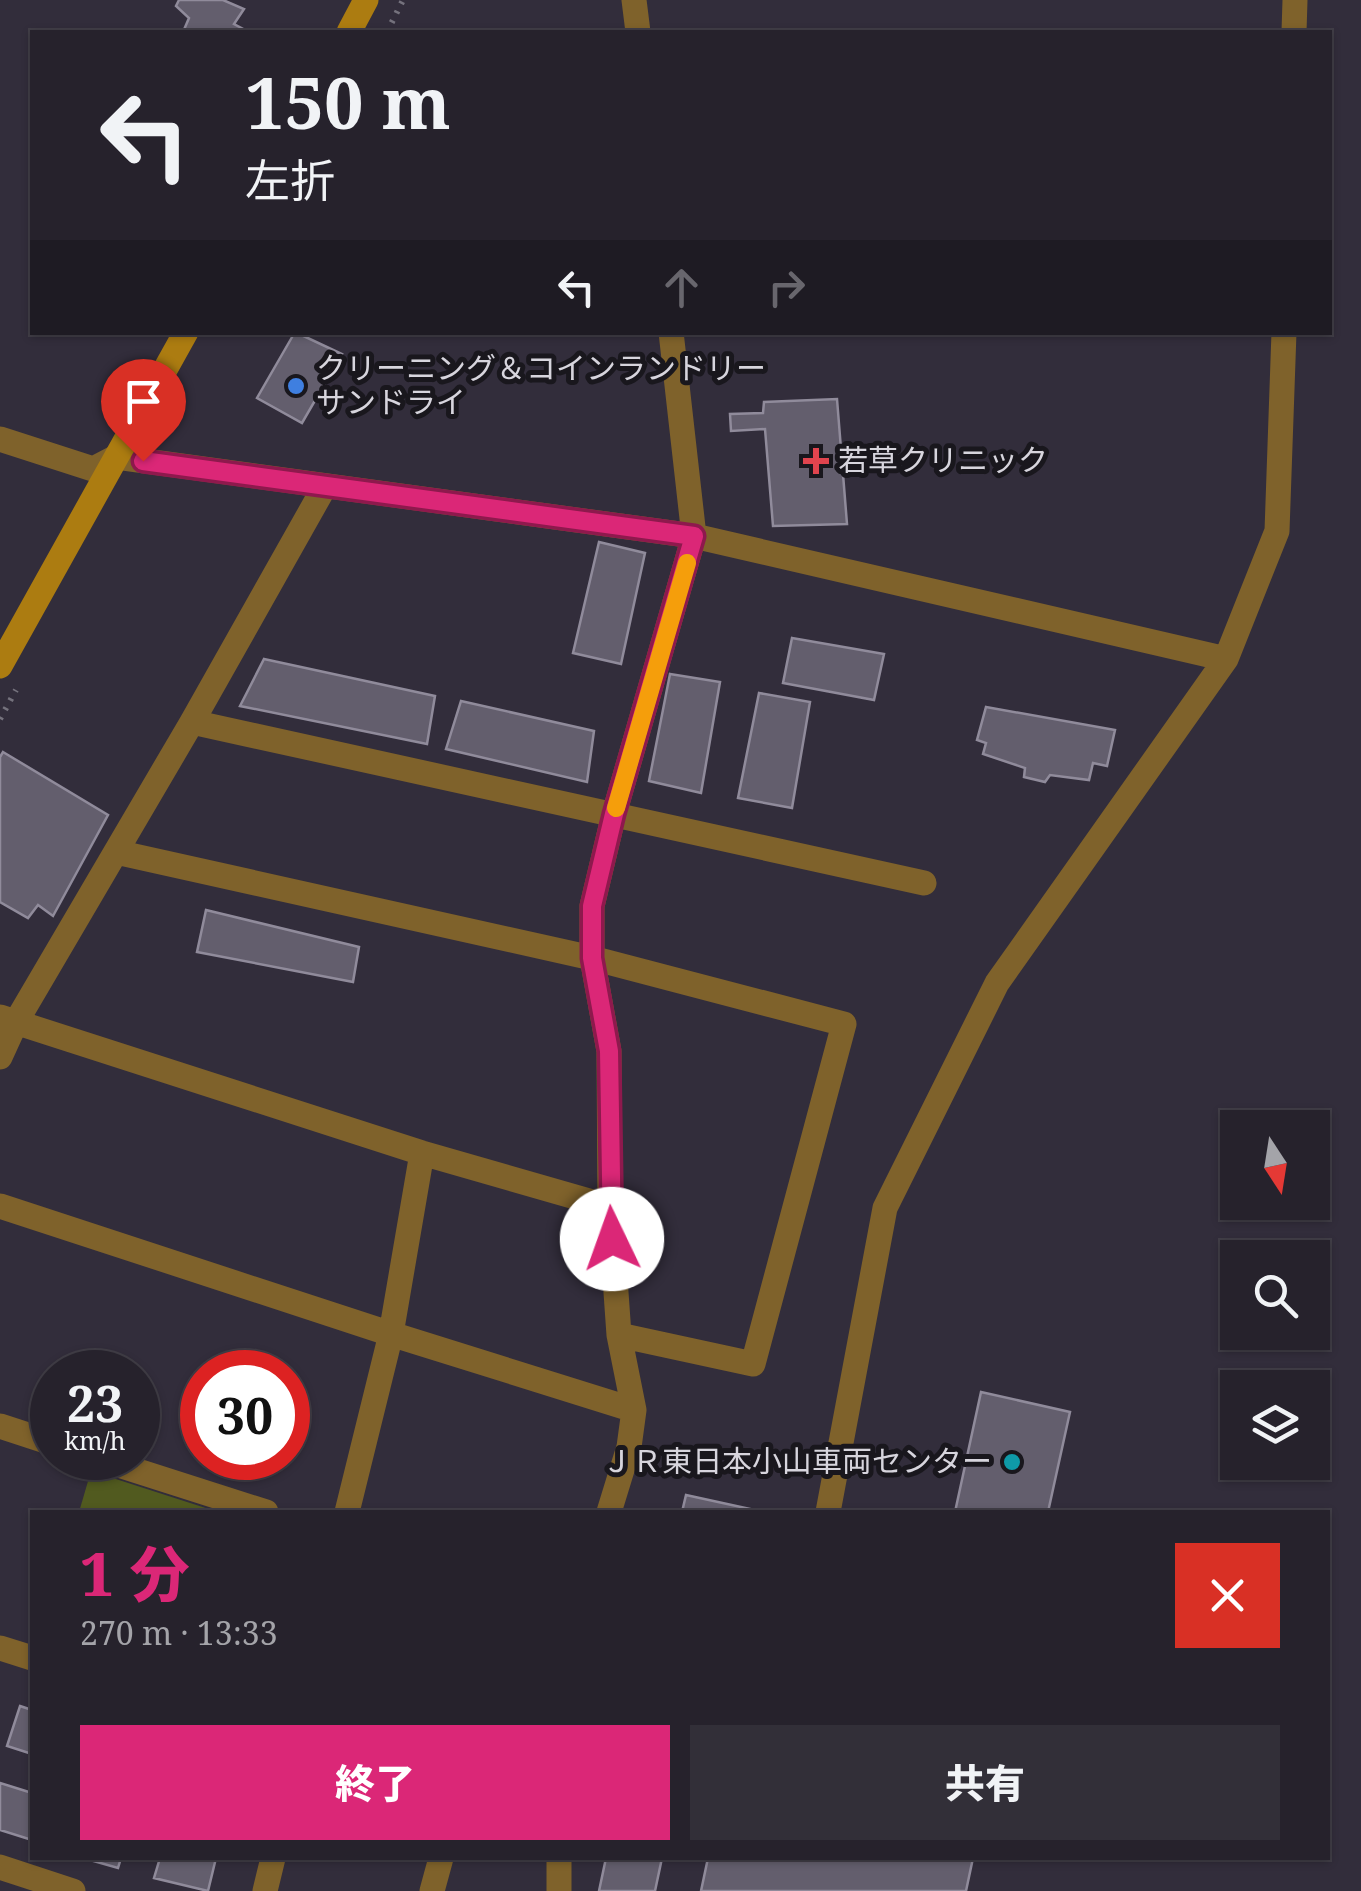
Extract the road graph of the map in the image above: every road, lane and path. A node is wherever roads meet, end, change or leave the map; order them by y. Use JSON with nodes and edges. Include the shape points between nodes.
{"nodes":[{"id":1,"x":366,"y":0,"type":"edge"},
{"id":2,"x":403,"y":0,"type":"edge"},
{"id":3,"x":634,"y":0,"type":"edge"},
{"id":4,"x":1295,"y":0,"type":"edge"},
{"id":5,"x":350,"y":30,"type":"edge"},
{"id":6,"x":388,"y":30,"type":"edge"},
{"id":7,"x":638,"y":30,"type":"edge"},
{"id":8,"x":1294,"y":30,"type":"edge"},
{"id":9,"x":184,"y":335,"type":"edge"},
{"id":10,"x":672,"y":335,"type":"edge"},
{"id":11,"x":1284,"y":335,"type":"edge"},
{"id":12,"x":0,"y":439,"type":"edge"},
{"id":13,"x":116,"y":457,"type":"junction"},
{"id":14,"x":326,"y":486,"type":"junction"},
{"id":15,"x":694,"y":536,"type":"junction"},
{"id":16,"x":1226,"y":660,"type":"junction"},
{"id":17,"x":0,"y":666,"type":"edge"},
{"id":18,"x":192,"y":722,"type":"junction"},
{"id":19,"x":614,"y":814,"type":"junction"},
{"id":20,"x":116,"y":852,"type":"junction"},
{"id":21,"x":924,"y":883,"type":"dead end"},
{"id":22,"x":592,"y":958,"type":"junction"},
{"id":23,"x":8,"y":1020,"type":"edge"},
{"id":24,"x":0,"y":1056,"type":"edge"},
{"id":25,"x":422,"y":1153,"type":"junction"},
{"id":26,"x":0,"y":1206,"type":"edge"},
{"id":27,"x":610,"y":1207,"type":"junction"},
{"id":28,"x":390,"y":1334,"type":"junction"},
{"id":29,"x":619,"y":1335,"type":"junction"},
{"id":30,"x":634,"y":1410,"type":"junction"},
{"id":31,"x":0,"y":1426,"type":"edge"},
{"id":32,"x":30,"y":1436,"type":"edge"},
{"id":33,"x":160,"y":1478,"type":"edge"},
{"id":34,"x":260,"y":1510,"type":"edge"},
{"id":35,"x":347,"y":1510,"type":"edge"},
{"id":36,"x":611,"y":1510,"type":"edge"},
{"id":37,"x":828,"y":1510,"type":"edge"},
{"id":38,"x":0,"y":1648,"type":"edge"},
{"id":39,"x":30,"y":1657,"type":"edge"},
{"id":40,"x":272,"y":1860,"type":"edge"},
{"id":41,"x":441,"y":1860,"type":"edge"},
{"id":42,"x":559,"y":1860,"type":"edge"},
{"id":43,"x":0,"y":1867,"type":"edge"},
{"id":44,"x":73,"y":1891,"type":"edge"},
{"id":45,"x":266,"y":1891,"type":"edge"},
{"id":46,"x":432,"y":1891,"type":"edge"},
{"id":47,"x":559,"y":1891,"type":"edge"}],
"edges":[{"from":1,"to":5,"type":"main road"},
{"from":2,"to":6,"type":"path"},
{"from":3,"to":7,"type":"street"},
{"from":4,"to":8,"type":"street"},
{"from":9,"to":13,"type":"main road"},
{"from":10,"to":15,"type":"street"},
{"from":11,"to":16,"type":"street","via":[[1277,532]]},
{"from":12,"to":13,"type":"street","via":[[93,469]]},
{"from":13,"to":14,"type":"street"},
{"from":13,"to":17,"type":"main road"},
{"from":14,"to":15,"type":"street"},
{"from":14,"to":18,"type":"street"},
{"from":15,"to":16,"type":"street"},
{"from":15,"to":19,"type":"street"},
{"from":16,"to":37,"type":"street","via":[[997,983],[885,1208]]},
{"from":18,"to":19,"type":"street"},
{"from":18,"to":20,"type":"street"},
{"from":19,"to":21,"type":"street"},
{"from":19,"to":22,"type":"street","via":[[592,906]]},
{"from":20,"to":22,"type":"street"},
{"from":20,"to":23,"type":"street"},
{"from":22,"to":27,"type":"street","via":[[609,1051]]},
{"from":22,"to":29,"type":"street","via":[[844,1024],[753,1364]]},
{"from":23,"to":24,"type":"street"},
{"from":23,"to":25,"type":"street"},
{"from":25,"to":27,"type":"street"},
{"from":25,"to":28,"type":"street"},
{"from":26,"to":28,"type":"street"},
{"from":27,"to":29,"type":"street"},
{"from":28,"to":30,"type":"street"},
{"from":28,"to":35,"type":"street"},
{"from":29,"to":30,"type":"street"},
{"from":30,"to":36,"type":"street"},
{"from":31,"to":32,"type":"street"},
{"from":33,"to":34,"type":"street"},
{"from":38,"to":39,"type":"street"},
{"from":40,"to":45,"type":"street"},
{"from":41,"to":46,"type":"street"},
{"from":42,"to":47,"type":"street"},
{"from":43,"to":44,"type":"street"}]}
